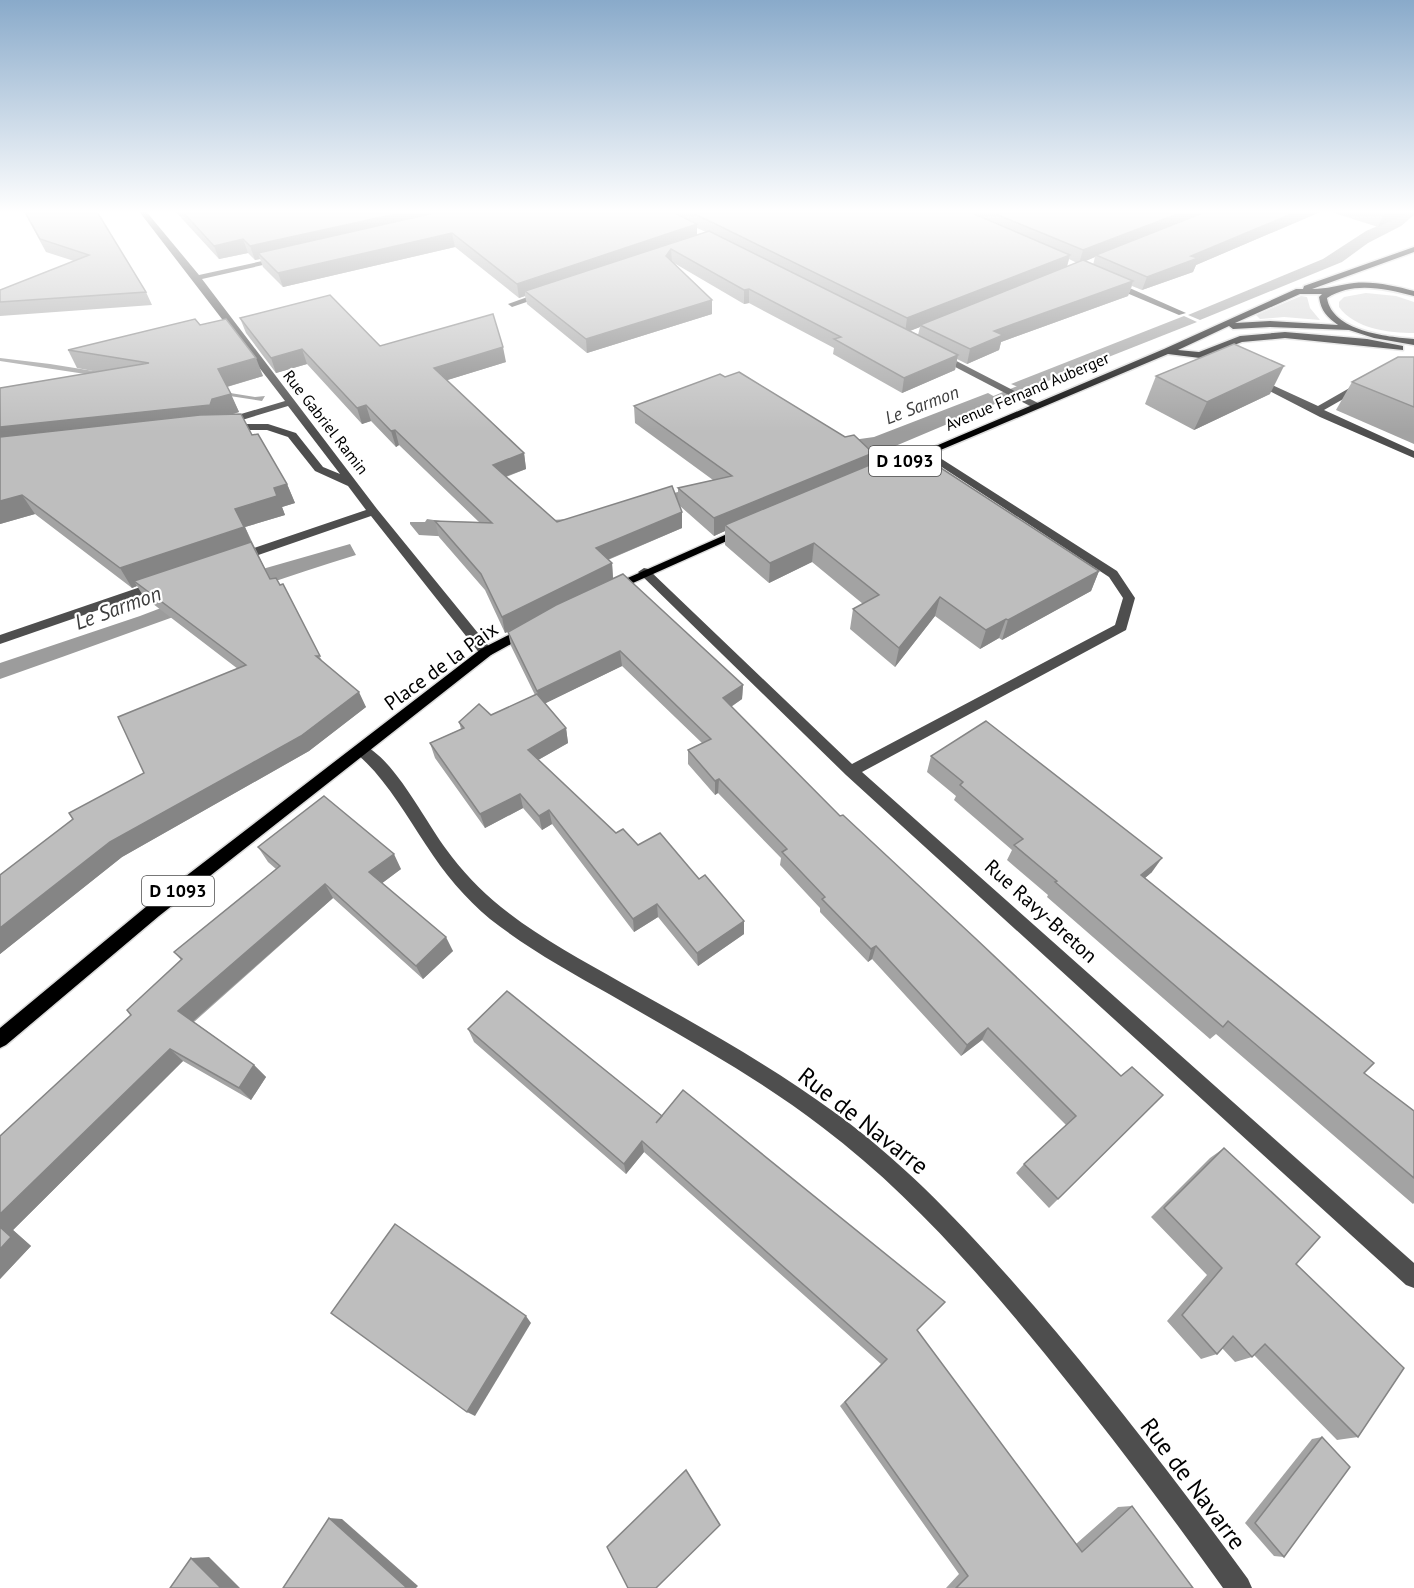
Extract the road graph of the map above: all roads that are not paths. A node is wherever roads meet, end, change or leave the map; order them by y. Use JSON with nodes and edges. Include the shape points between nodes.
{"nodes":[{"id":1,"x":202,"y":284,"type":"edge"},
{"id":2,"x":1113,"y":284,"type":"edge"},
{"id":3,"x":1318,"y":284,"type":"edge"},
{"id":4,"x":1350,"y":284,"type":"edge"},
{"id":5,"x":1345,"y":287,"type":"junction"},
{"id":6,"x":556,"y":290,"type":"edge"},
{"id":7,"x":1299,"y":291,"type":"junction"},
{"id":8,"x":1330,"y":292,"type":"junction"},
{"id":9,"x":1414,"y":294,"type":"edge"},
{"id":10,"x":512,"y":304,"type":"edge"},
{"id":11,"x":1182,"y":313,"type":"dead end"},
{"id":12,"x":1224,"y":326,"type":"junction"},
{"id":13,"x":1353,"y":329,"type":"junction"},
{"id":14,"x":1389,"y":339,"type":"junction"},
{"id":15,"x":1414,"y":342,"type":"edge"},
{"id":16,"x":926,"y":348,"type":"edge"},
{"id":17,"x":1400,"y":348,"type":"junction"},
{"id":18,"x":1167,"y":351,"type":"junction"},
{"id":19,"x":1414,"y":353,"type":"edge"},
{"id":20,"x":1200,"y":355,"type":"junction"},
{"id":21,"x":1211,"y":360,"type":"edge"},
{"id":22,"x":1243,"y":375,"type":"edge"},
{"id":23,"x":1369,"y":381,"type":"edge"},
{"id":24,"x":290,"y":402,"type":"junction"},
{"id":25,"x":1037,"y":406,"type":"junction"},
{"id":26,"x":1318,"y":410,"type":"junction"},
{"id":27,"x":926,"y":452,"type":"junction"},
{"id":28,"x":1414,"y":455,"type":"edge"},
{"id":29,"x":860,"y":480,"type":"edge"},
{"id":30,"x":353,"y":484,"type":"junction"},
{"id":31,"x":373,"y":511,"type":"junction"},
{"id":32,"x":750,"y":527,"type":"edge"},
{"id":33,"x":220,"y":564,"type":"edge"},
{"id":34,"x":644,"y":572,"type":"junction"},
{"id":35,"x":165,"y":583,"type":"edge"},
{"id":36,"x":604,"y":591,"type":"edge"},
{"id":37,"x":544,"y":621,"type":"edge"},
{"id":38,"x":0,"y":640,"type":"edge"},
{"id":39,"x":486,"y":652,"type":"junction"},
{"id":40,"x":361,"y":749,"type":"junction"},
{"id":41,"x":851,"y":771,"type":"junction"},
{"id":42,"x":0,"y":1039,"type":"edge"},
{"id":43,"x":1414,"y":1277,"type":"edge"},
{"id":44,"x":1239,"y":1588,"type":"edge"}],
"edges":[{"from":1,"to":24,"type":"street","name":"Rue Gabriel Ramin"},
{"from":2,"to":11,"type":"street"},
{"from":3,"to":7,"type":"main road","name":"Avenue Fernand Auberger","number":"D 1093"},
{"from":4,"to":5,"type":"main road","name":"Avenue Fernand Auberger","number":"D 1093"},
{"from":5,"to":8,"type":"main road"},
{"from":5,"to":9,"type":"main road","via":[[1387,288]]},
{"from":6,"to":10,"type":"street"},
{"from":7,"to":8,"type":"main road","name":"Avenue Fernand Auberger","number":"D 1093"},
{"from":7,"to":12,"type":"main road","name":"Avenue Fernand Auberger","number":"D 1093"},
{"from":8,"to":13,"type":"main road","via":[[1323,297],[1327,313]]},
{"from":12,"to":13,"type":"main road","name":"Avenue Fernand Auberger","number":"D 1093","via":[[1270,324]]},
{"from":12,"to":18,"type":"main road","name":"Avenue Fernand Auberger","number":"D 1093"},
{"from":13,"to":14,"type":"main road"},
{"from":14,"to":15,"type":"main road"},
{"from":14,"to":17,"type":"main road"},
{"from":16,"to":25,"type":"street"},
{"from":17,"to":19,"type":"main road"},
{"from":17,"to":20,"type":"main road","via":[[1286,335],[1240,339]]},
{"from":18,"to":20,"type":"main road"},
{"from":18,"to":25,"type":"main road","name":"Avenue Fernand Auberger","number":"D 1093"},
{"from":20,"to":21,"type":"street"},
{"from":22,"to":26,"type":"street"},
{"from":23,"to":26,"type":"street"},
{"from":24,"to":30,"type":"street","name":"Rue Gabriel Ramin"},
{"from":24,"to":30,"type":"street","via":[[219,426],[268,427],[292,435],[319,469]]},
{"from":25,"to":27,"type":"main road","name":"Avenue Fernand Auberger","number":"D 1093"},
{"from":26,"to":28,"type":"street"},
{"from":27,"to":29,"type":"main road","name":"Avenue Fernand Auberger","number":"D 1093"},
{"from":27,"to":41,"type":"street","via":[[1113,574],[1129,598],[1121,627]]},
{"from":30,"to":31,"type":"street","name":"Rue Gabriel Ramin"},
{"from":31,"to":33,"type":"street"},
{"from":31,"to":39,"type":"street","name":"Rue Gabriel Ramin"},
{"from":32,"to":34,"type":"main road"},
{"from":34,"to":36,"type":"main road"},
{"from":34,"to":41,"type":"street","name":"Rue Ravy-Breton"},
{"from":35,"to":38,"type":"street"},
{"from":37,"to":39,"type":"main road","name":"Place de la Paix","number":"D 1093"},
{"from":39,"to":40,"type":"main road","name":"Place de la Paix","number":"D 1093"},
{"from":40,"to":42,"type":"main road","number":"D 1093","via":[[153,910]]},
{"from":40,"to":44,"type":"street","name":"Rue de Navarre","via":[[384,768],[448,865],[492,911],[554,953],[800,1100],[921,1199],[993,1274],[1070,1366]]},
{"from":41,"to":43,"type":"street","name":"Rue Ravy-Breton"}]}
